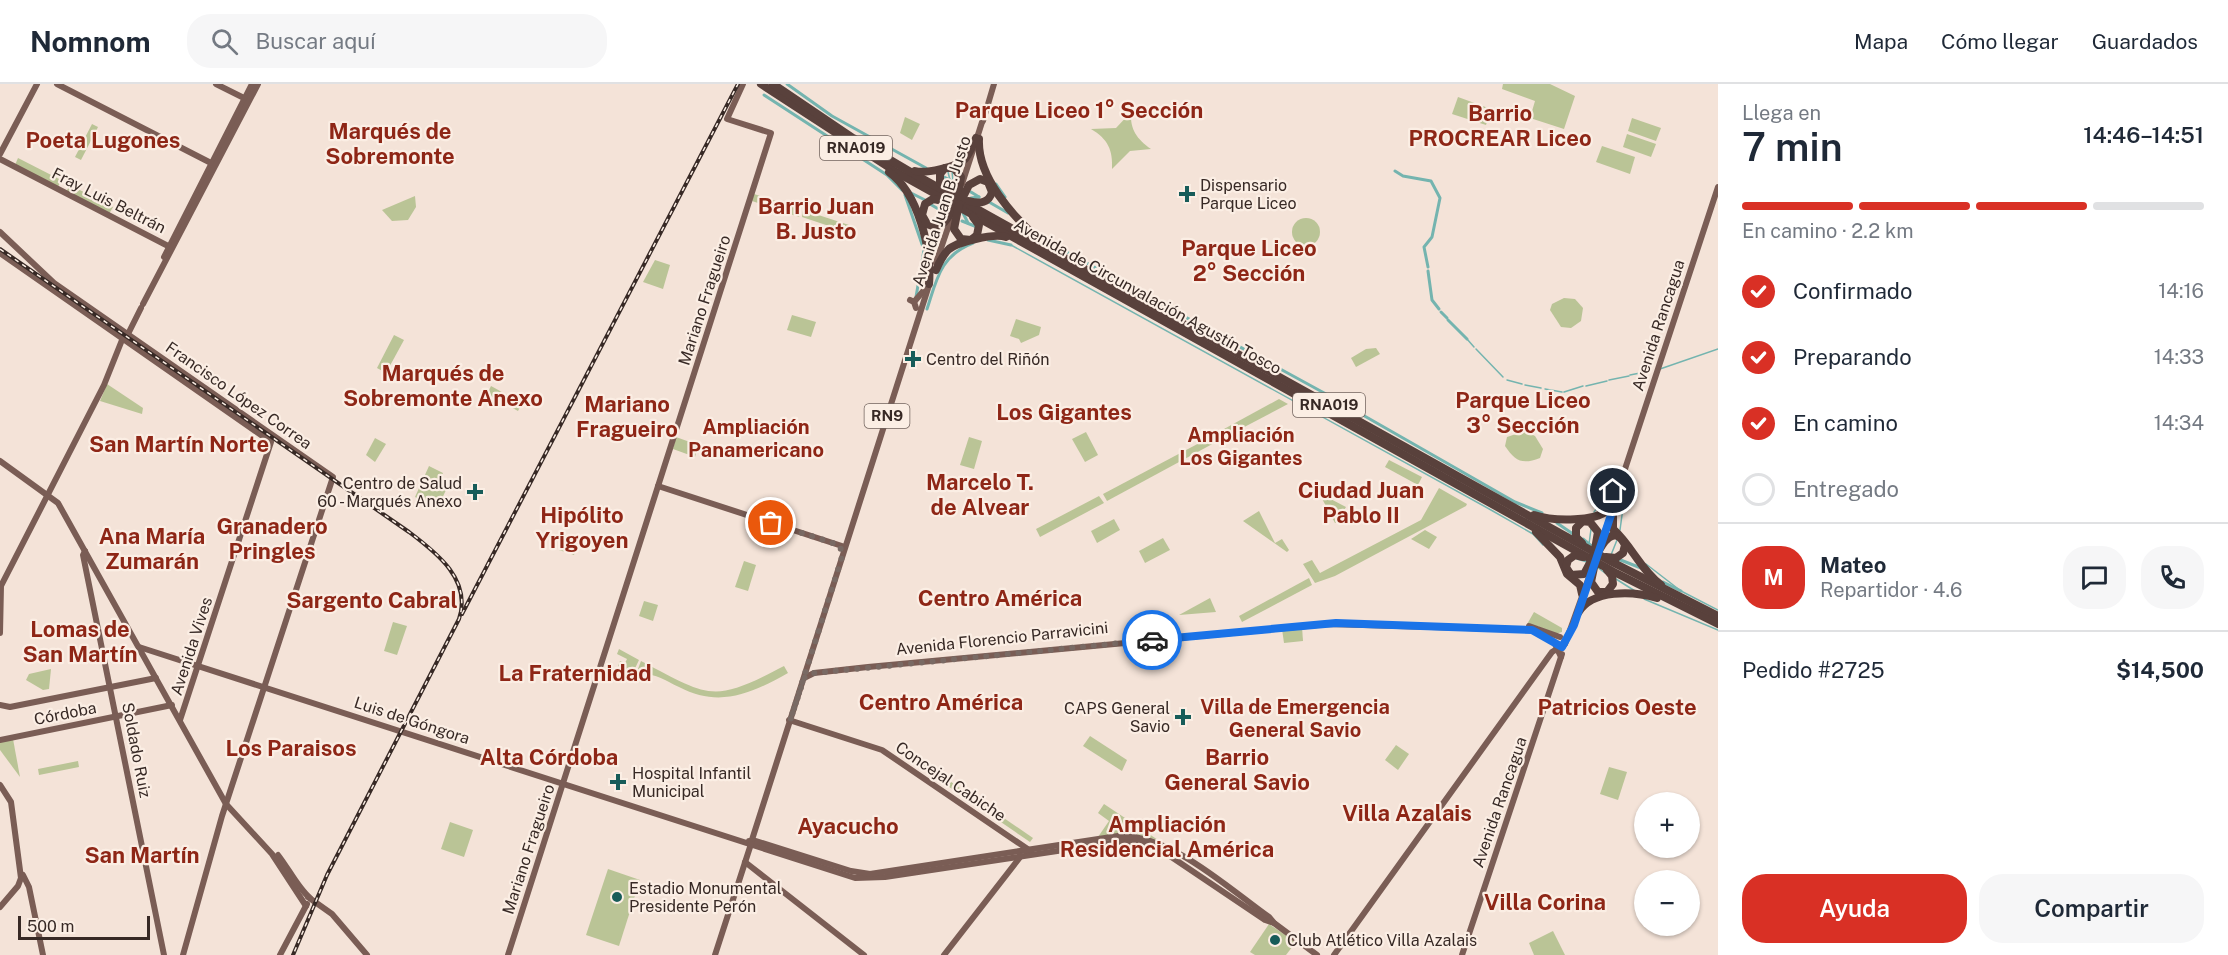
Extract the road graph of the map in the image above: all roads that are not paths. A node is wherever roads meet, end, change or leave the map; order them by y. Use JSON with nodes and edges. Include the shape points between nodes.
{"nodes":[{"id":1,"x":37,"y":84,"type":"edge"},
{"id":2,"x":57,"y":84,"type":"edge"},
{"id":3,"x":216,"y":84,"type":"edge"},
{"id":4,"x":223,"y":84,"type":"edge"},
{"id":5,"x":252,"y":84,"type":"edge"},
{"id":6,"x":258,"y":84,"type":"edge"},
{"id":7,"x":743,"y":84,"type":"edge"},
{"id":8,"x":759,"y":84,"type":"edge"},
{"id":9,"x":773,"y":84,"type":"edge"},
{"id":10,"x":994,"y":84,"type":"edge"},
{"id":11,"x":997,"y":94,"type":"dead end"},
{"id":12,"x":247,"y":98,"type":"junction"},
{"id":13,"x":853,"y":138,"type":"junction"},
{"id":14,"x":978,"y":138,"type":"junction"},
{"id":15,"x":859,"y":149,"type":"junction"},
{"id":16,"x":0,"y":154,"type":"edge"},
{"id":17,"x":0,"y":159,"type":"edge"},
{"id":18,"x":214,"y":163,"type":"junction"},
{"id":19,"x":1718,"y":187,"type":"edge"},
{"id":20,"x":958,"y":202,"type":"junction"},
{"id":21,"x":0,"y":232,"type":"edge"},
{"id":22,"x":171,"y":247,"type":"junction"},
{"id":23,"x":0,"y":253,"type":"edge"},
{"id":24,"x":1058,"y":254,"type":"junction"},
{"id":25,"x":1045,"y":255,"type":"junction"},
{"id":26,"x":29,"y":262,"type":"junction"},
{"id":27,"x":24,"y":270,"type":"junction"},
{"id":28,"x":936,"y":270,"type":"junction"},
{"id":29,"x":929,"y":284,"type":"junction"},
{"id":30,"x":916,"y":305,"type":"junction"},
{"id":31,"x":126,"y":337,"type":"junction"},
{"id":32,"x":271,"y":442,"type":"joint"},
{"id":33,"x":0,"y":461,"type":"edge"},
{"id":34,"x":658,"y":486,"type":"junction"},
{"id":35,"x":47,"y":495,"type":"junction"},
{"id":36,"x":1492,"y":495,"type":"junction"},
{"id":37,"x":1612,"y":508,"type":"junction"},
{"id":38,"x":1513,"y":516,"type":"junction"},
{"id":39,"x":844,"y":547,"type":"junction"},
{"id":40,"x":85,"y":551,"type":"junction"},
{"id":41,"x":1595,"y":556,"type":"junction"},
{"id":42,"x":1582,"y":594,"type":"junction"},
{"id":43,"x":1685,"y":600,"type":"junction"},
{"id":44,"x":824,"y":612,"type":"junction"},
{"id":45,"x":1578,"y":613,"type":"junction"},
{"id":46,"x":1715,"y":620,"type":"edge"},
{"id":47,"x":821,"y":623,"type":"junction"},
{"id":48,"x":1416,"y":625,"type":"junction"},
{"id":49,"x":0,"y":633,"type":"edge"},
{"id":50,"x":1559,"y":643,"type":"junction"},
{"id":51,"x":139,"y":647,"type":"junction"},
{"id":52,"x":810,"y":659,"type":"junction"},
{"id":53,"x":199,"y":666,"type":"junction"},
{"id":54,"x":816,"y":669,"type":"junction"},
{"id":55,"x":806,"y":670,"type":"junction"},
{"id":56,"x":156,"y":678,"type":"junction"},
{"id":57,"x":804,"y":678,"type":"junction"},
{"id":58,"x":110,"y":687,"type":"junction"},
{"id":59,"x":265,"y":687,"type":"junction"},
{"id":60,"x":0,"y":705,"type":"edge"},
{"id":61,"x":171,"y":705,"type":"junction"},
{"id":62,"x":116,"y":717,"type":"junction"},
{"id":63,"x":180,"y":720,"type":"junction"},
{"id":64,"x":790,"y":720,"type":"junction"},
{"id":65,"x":0,"y":740,"type":"edge"},
{"id":66,"x":564,"y":783,"type":"junction"},
{"id":67,"x":0,"y":785,"type":"edge"},
{"id":68,"x":226,"y":804,"type":"junction"},
{"id":69,"x":243,"y":823,"type":"junction"},
{"id":70,"x":750,"y":843,"type":"junction"},
{"id":71,"x":1027,"y":849,"type":"junction"},
{"id":72,"x":1038,"y":854,"type":"junction"},
{"id":73,"x":1021,"y":856,"type":"junction"},
{"id":74,"x":745,"y":861,"type":"junction"},
{"id":75,"x":20,"y":869,"type":"junction"},
{"id":76,"x":299,"y":891,"type":"junction"},
{"id":77,"x":310,"y":898,"type":"junction"},
{"id":78,"x":306,"y":906,"type":"junction"},
{"id":79,"x":0,"y":907,"type":"edge"},
{"id":80,"x":1274,"y":923,"type":"junction"},
{"id":81,"x":43,"y":955,"type":"edge"},
{"id":82,"x":164,"y":955,"type":"edge"},
{"id":83,"x":183,"y":955,"type":"edge"},
{"id":84,"x":280,"y":955,"type":"edge"},
{"id":85,"x":367,"y":955,"type":"edge"},
{"id":86,"x":508,"y":955,"type":"edge"},
{"id":87,"x":715,"y":955,"type":"edge"},
{"id":88,"x":864,"y":955,"type":"edge"},
{"id":89,"x":944,"y":955,"type":"edge"},
{"id":90,"x":1317,"y":955,"type":"edge"},
{"id":91,"x":1334,"y":955,"type":"edge"},
{"id":92,"x":1462,"y":955,"type":"edge"}],
"edges":[{"from":1,"to":16,"type":"main road"},
{"from":2,"to":18,"type":"main road"},
{"from":3,"to":12,"type":"main road"},
{"from":4,"to":12,"type":"main road"},
{"from":5,"to":12,"type":"main road"},
{"from":6,"to":12,"type":"main road"},
{"from":7,"to":34,"type":"main road","name":"Mariano Fragueiro","via":[[726,118],[771,133]]},
{"from":8,"to":15,"type":"highway","name":"Avenida de Circunvalación Agustín Tosco","number":"RNA019"},
{"from":9,"to":13,"type":"highway","name":"Avenida de Circunvalación Agustín Tosco","number":"RNA019"},
{"from":10,"to":11,"type":"main road"},
{"from":10,"to":14,"type":"main road","name":"Avenida Juan B. Justo","number":"RN9"},
{"from":12,"to":18,"type":"main road"},
{"from":13,"to":14,"type":"highway","via":[[924,173],[962,161]]},
{"from":13,"to":20,"type":"highway","name":"Avenida de Circunvalación Agustín Tosco","number":"RNA019"},
{"from":14,"to":20,"type":"main road","name":"Avenida Juan B. Justo","number":"RN9"},
{"from":14,"to":24,"type":"highway","via":[[983,163],[1003,201],[1024,226]]},
{"from":15,"to":20,"type":"highway","name":"Avenida de Circunvalación Agustín Tosco","number":"RNA019"},
{"from":15,"to":29,"type":"highway","via":[[895,177],[908,193],[928,246]]},
{"from":17,"to":22,"type":"main road","name":"Fray Luis Beltrán"},
{"from":18,"to":22,"type":"main road"},
{"from":18,"to":22,"type":"main road"},
{"from":19,"to":37,"type":"main road","name":"Avenida Rancagua","via":[[1624,472],[1619,490],[1622,496],[1616,498]]},
{"from":20,"to":24,"type":"highway","name":"Avenida de Circunvalación Agustín Tosco","number":"RNA019"},
{"from":20,"to":25,"type":"highway","name":"Avenida de Circunvalación Agustín Tosco","number":"RNA019"},
{"from":20,"to":28,"type":"main road","name":"Avenida Juan B. Justo","number":"RN9"},
{"from":20,"to":29,"type":"main road","name":"Avenida Juan B. Justo","number":"RN9"},
{"from":21,"to":26,"type":"main road"},
{"from":22,"to":31,"type":"main road"},
{"from":23,"to":27,"type":"main road"},
{"from":24,"to":36,"type":"highway","name":"Avenida de Circunvalación Agustín Tosco","number":"RNA019"},
{"from":25,"to":28,"type":"highway","via":[[991,234],[950,248]]},
{"from":25,"to":38,"type":"highway","name":"Avenida de Circunvalación Agustín Tosco","number":"RNA019"},
{"from":26,"to":27,"type":"main road"},
{"from":26,"to":31,"type":"main road"},
{"from":27,"to":31,"type":"main road"},
{"from":28,"to":30,"type":"main road","name":"Avenida Juan B. Justo","number":"RN9"},
{"from":29,"to":30,"type":"main road"},
{"from":29,"to":30,"type":"main road","name":"Avenida Juan B. Justo","number":"RN9"},
{"from":30,"to":39,"type":"main road","name":"Avenida Juan B. Justo","number":"RN9"},
{"from":31,"to":32,"type":"main road","name":"Francisco López Correa"},
{"from":31,"to":35,"type":"main road"},
{"from":31,"to":59,"type":"main road","name":"Francisco López Correa","via":[[333,477]]},
{"from":32,"to":53,"type":"main road","name":"Avenida Vives"},
{"from":33,"to":35,"type":"main road"},
{"from":34,"to":39,"type":"main road"},
{"from":34,"to":66,"type":"main road","name":"Mariano Fragueiro"},
{"from":35,"to":40,"type":"main road","via":[[58,503]]},
{"from":35,"to":49,"type":"main road","via":[[1,588]]},
{"from":36,"to":37,"type":"highway","via":[[1536,515],[1562,521],[1602,515]]},
{"from":36,"to":41,"type":"highway","name":"Avenida de Circunvalación Agustín Tosco","number":"RNA019"},
{"from":37,"to":41,"type":"main road","name":"Avenida Rancagua"},
{"from":37,"to":43,"type":"highway","via":[[1613,527],[1625,539],[1635,559]]},
{"from":38,"to":41,"type":"highway","name":"Avenida de Circunvalación Agustín Tosco","number":"RNA019"},
{"from":38,"to":42,"type":"highway","via":[[1549,544],[1568,575],[1580,585]]},
{"from":39,"to":44,"type":"main road","name":"Avenida Juan B. Justo"},
{"from":40,"to":51,"type":"main road"},
{"from":40,"to":58,"type":"main road","name":"Soldado Ruiz"},
{"from":41,"to":42,"type":"main road","name":"Avenida Rancagua"},
{"from":41,"to":43,"type":"highway","name":"Avenida de Circunvalación Agustín Tosco","number":"RNA019"},
{"from":41,"to":45,"type":"main road","name":"Avenida Rancagua"},
{"from":41,"to":46,"type":"highway","name":"Avenida de Circunvalación Agustín Tosco","number":"RNA019"},
{"from":42,"to":50,"type":"main road","name":"Avenida Rancagua","via":[[1572,623]]},
{"from":43,"to":46,"type":"highway","name":"Avenida de Circunvalación Agustín Tosco","number":"RNA019"},
{"from":44,"to":47,"type":"main road","name":"Avenida Juan B. Justo"},
{"from":44,"to":47,"type":"main road","via":[[816,616]]},
{"from":45,"to":46,"type":"highway","via":[[1591,601],[1627,593],[1654,597]]},
{"from":45,"to":50,"type":"main road","name":"Avenida Rancagua"},
{"from":47,"to":52,"type":"main road","name":"Avenida Juan B. Justo"},
{"from":48,"to":50,"type":"main road","via":[[1532,630]]},
{"from":48,"to":54,"type":"main road","name":"Avenida Florencio Parravicini","via":[[1320,620]]},
{"from":48,"to":57,"type":"main road","name":"Avenida Florencio Parravicini","via":[[1320,624],[868,667],[814,673]]},
{"from":50,"to":91,"type":"main road"},
{"from":50,"to":92,"type":"main road","name":"Avenida Rancagua","via":[[1561,657]]},
{"from":51,"to":53,"type":"main road","name":"Luis de Góngora"},
{"from":51,"to":56,"type":"main road"},
{"from":52,"to":54,"type":"main road"},
{"from":52,"to":55,"type":"main road","name":"Avenida Juan B. Justo"},
{"from":53,"to":59,"type":"main road","name":"Luis de Góngora"},
{"from":53,"to":63,"type":"main road","name":"Avenida Vives"},
{"from":54,"to":55,"type":"main road","name":"Avenida Florencio Parravicini"},
{"from":55,"to":57,"type":"main road","name":"Avenida Juan B. Justo"},
{"from":55,"to":64,"type":"main road","name":"Avenida Juan B. Justo"},
{"from":56,"to":58,"type":"main road"},
{"from":56,"to":61,"type":"main road"},
{"from":57,"to":64,"type":"main road","name":"Avenida Juan B. Justo"},
{"from":58,"to":60,"type":"main road","via":[[10,707]]},
{"from":58,"to":62,"type":"main road","name":"Soldado Ruiz"},
{"from":59,"to":66,"type":"main road","name":"Luis de Góngora"},
{"from":59,"to":68,"type":"main road"},
{"from":61,"to":62,"type":"main road","name":"Córdoba"},
{"from":61,"to":63,"type":"main road"},
{"from":62,"to":65,"type":"main road","name":"Córdoba"},
{"from":62,"to":82,"type":"main road","name":"Soldado Ruiz"},
{"from":63,"to":68,"type":"main road"},
{"from":64,"to":70,"type":"main road","name":"Avenida Juan B. Justo"},
{"from":64,"to":71,"type":"main road","name":"Concejal Cabiche","via":[[884,751]]},
{"from":66,"to":70,"type":"main road","name":"Luis de Góngora"},
{"from":66,"to":86,"type":"main road","name":"Mariano Fragueiro"},
{"from":67,"to":75,"type":"main road","via":[[11,801]]},
{"from":68,"to":69,"type":"main road"},
{"from":68,"to":83,"type":"main road"},
{"from":69,"to":76,"type":"main road"},
{"from":69,"to":77,"type":"main road","via":[[261,834]]},
{"from":70,"to":71,"type":"main road","via":[[865,874]]},
{"from":70,"to":73,"type":"main road","via":[[866,879]]},
{"from":70,"to":74,"type":"main road","name":"Avenida Juan B. Justo"},
{"from":71,"to":72,"type":"main road","name":"Concejal Cabiche"},
{"from":71,"to":73,"type":"main road"},
{"from":71,"to":80,"type":"main road","via":[[1118,836],[1150,839],[1169,847]]},
{"from":72,"to":73,"type":"main road"},
{"from":72,"to":80,"type":"main road","via":[[1125,841],[1147,844],[1164,851]]},
{"from":73,"to":89,"type":"main road"},
{"from":74,"to":87,"type":"main road","name":"Avenida Juan B. Justo"},
{"from":74,"to":88,"type":"main road"},
{"from":75,"to":79,"type":"main road","via":[[19,885]]},
{"from":75,"to":81,"type":"main road","via":[[28,886]]},
{"from":76,"to":77,"type":"main road"},
{"from":76,"to":78,"type":"main road"},
{"from":77,"to":78,"type":"main road"},
{"from":77,"to":85,"type":"main road","via":[[332,914]]},
{"from":78,"to":84,"type":"main road"},
{"from":80,"to":90,"type":"main road"}]}
